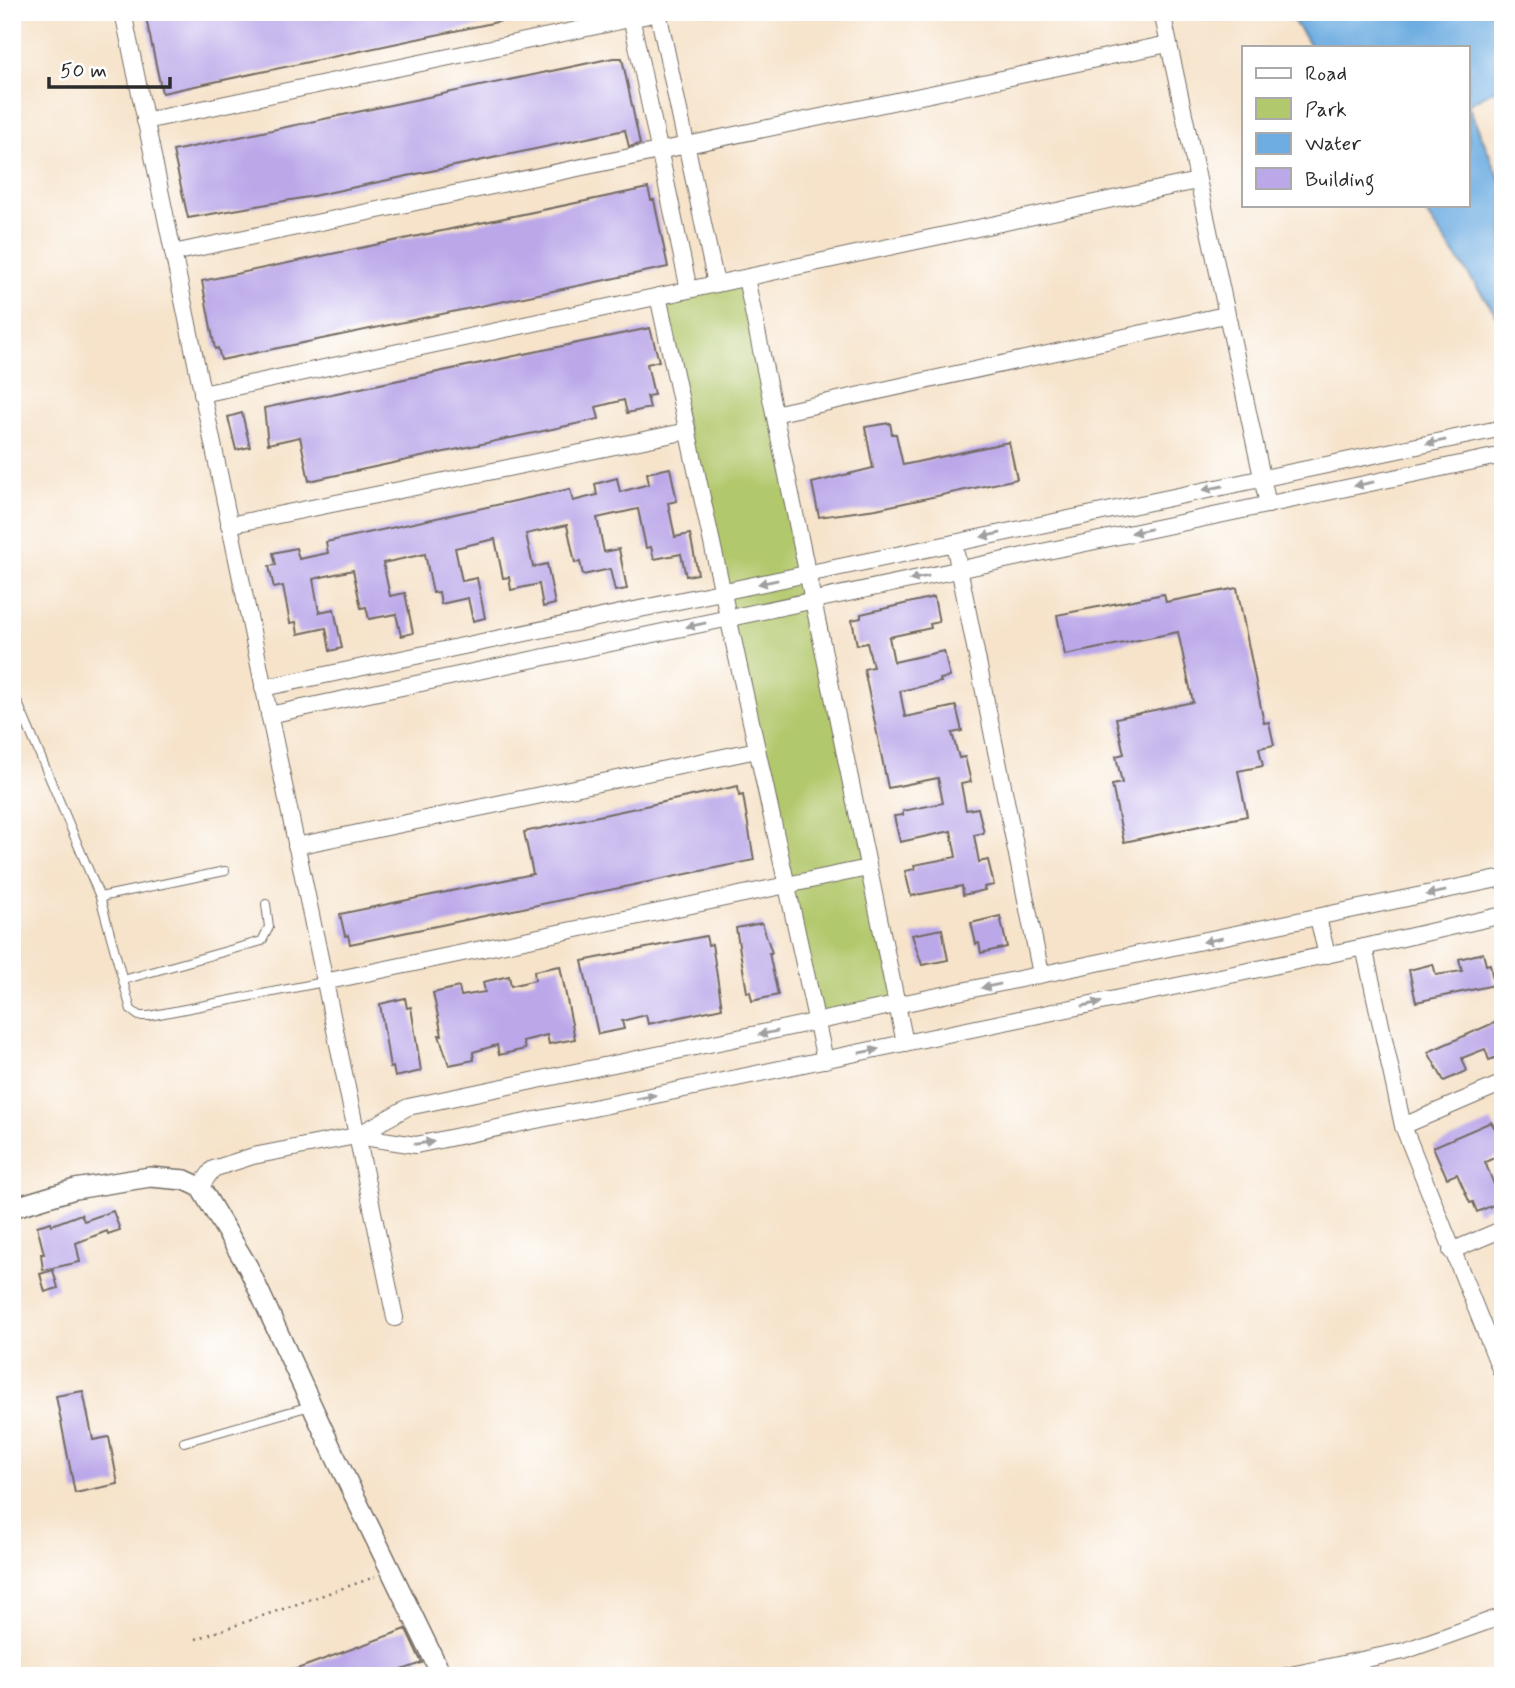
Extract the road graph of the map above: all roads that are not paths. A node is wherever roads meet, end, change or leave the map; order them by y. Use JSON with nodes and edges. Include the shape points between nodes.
{"nodes":[{"id":1,"x":123,"y":12,"type":"edge"},
{"id":2,"x":1162,"y":12,"type":"edge"},
{"id":3,"x":660,"y":13,"type":"edge"},
{"id":4,"x":631,"y":16,"type":"edge"},
{"id":5,"x":1168,"y":44,"type":"junction"},
{"id":6,"x":145,"y":121,"type":"junction"},
{"id":7,"x":687,"y":145,"type":"junction"},
{"id":8,"x":659,"y":151,"type":"junction"},
{"id":9,"x":1197,"y":181,"type":"junction"},
{"id":10,"x":173,"y":253,"type":"junction"},
{"id":11,"x":746,"y":278,"type":"junction"},
{"id":12,"x":716,"y":284,"type":"junction"},
{"id":13,"x":689,"y":290,"type":"junction"},
{"id":14,"x":658,"y":296,"type":"junction"},
{"id":15,"x":1225,"y":315,"type":"junction"},
{"id":16,"x":202,"y":394,"type":"junction"},
{"id":17,"x":774,"y":414,"type":"junction"},
{"id":18,"x":1503,"y":428,"type":"edge"},
{"id":19,"x":688,"y":430,"type":"junction"},
{"id":20,"x":1503,"y":455,"type":"edge"},
{"id":21,"x":1261,"y":478,"type":"junction"},
{"id":22,"x":1268,"y":505,"type":"junction"},
{"id":23,"x":229,"y":525,"type":"junction"},
{"id":24,"x":954,"y":543,"type":"junction"},
{"id":25,"x":960,"y":570,"type":"junction"},
{"id":26,"x":807,"y":574,"type":"junction"},
{"id":27,"x":723,"y":592,"type":"junction"},
{"id":28,"x":813,"y":600,"type":"junction"},
{"id":29,"x":729,"y":618,"type":"junction"},
{"id":30,"x":264,"y":688,"type":"junction"},
{"id":31,"x":12,"y":690,"type":"edge"},
{"id":32,"x":269,"y":715,"type":"junction"},
{"id":33,"x":757,"y":750,"type":"junction"},
{"id":34,"x":296,"y":846,"type":"junction"},
{"id":35,"x":868,"y":868,"type":"junction"},
{"id":36,"x":225,"y":871,"type":"dead end"},
{"id":37,"x":1503,"y":878,"type":"edge"},
{"id":38,"x":787,"y":885,"type":"junction"},
{"id":39,"x":100,"y":897,"type":"junction"},
{"id":40,"x":266,"y":904,"type":"dead end"},
{"id":41,"x":1503,"y":915,"type":"edge"},
{"id":42,"x":1318,"y":918,"type":"junction"},
{"id":43,"x":1364,"y":947,"type":"junction"},
{"id":44,"x":1327,"y":955,"type":"junction"},
{"id":45,"x":1041,"y":974,"type":"junction"},
{"id":46,"x":123,"y":980,"type":"junction"},
{"id":47,"x":324,"y":982,"type":"junction"},
{"id":48,"x":897,"y":1006,"type":"junction"},
{"id":49,"x":817,"y":1023,"type":"junction"},
{"id":50,"x":905,"y":1043,"type":"junction"},
{"id":51,"x":825,"y":1060,"type":"junction"},
{"id":52,"x":1503,"y":1083,"type":"edge"},
{"id":53,"x":1403,"y":1126,"type":"junction"},
{"id":54,"x":356,"y":1136,"type":"junction"},
{"id":55,"x":200,"y":1186,"type":"junction"},
{"id":56,"x":12,"y":1208,"type":"edge"},
{"id":57,"x":1503,"y":1229,"type":"edge"},
{"id":58,"x":1451,"y":1251,"type":"junction"},
{"id":59,"x":395,"y":1318,"type":"dead end"},
{"id":60,"x":1503,"y":1376,"type":"edge"},
{"id":61,"x":313,"y":1406,"type":"junction"},
{"id":62,"x":184,"y":1442,"type":"dead end"},
{"id":63,"x":1503,"y":1616,"type":"edge"},
{"id":64,"x":442,"y":1676,"type":"edge"},
{"id":65,"x":1286,"y":1676,"type":"edge"}],
"edges":[{"from":1,"to":6,"type":"street"},
{"from":2,"to":5,"type":"street"},
{"from":3,"to":4,"type":"street"},
{"from":3,"to":7,"type":"street"},
{"from":4,"to":6,"type":"street"},
{"from":4,"to":8,"type":"street"},
{"from":5,"to":7,"type":"street"},
{"from":5,"to":9,"type":"street"},
{"from":6,"to":10,"type":"street"},
{"from":7,"to":8,"type":"street"},
{"from":7,"to":12,"type":"street"},
{"from":8,"to":10,"type":"street"},
{"from":8,"to":13,"type":"street"},
{"from":9,"to":11,"type":"street"},
{"from":9,"to":15,"type":"street"},
{"from":10,"to":16,"type":"street"},
{"from":11,"to":12,"type":"street"},
{"from":11,"to":17,"type":"street"},
{"from":12,"to":13,"type":"street"},
{"from":13,"to":14,"type":"street"},
{"from":14,"to":16,"type":"street"},
{"from":14,"to":19,"type":"street"},
{"from":15,"to":17,"type":"street"},
{"from":15,"to":21,"type":"street"},
{"from":16,"to":23,"type":"street"},
{"from":17,"to":26,"type":"street"},
{"from":18,"to":21,"type":"street","one_way":true},
{"from":19,"to":23,"type":"street"},
{"from":19,"to":27,"type":"street"},
{"from":20,"to":22,"type":"street","one_way":true},
{"from":21,"to":22,"type":"street"},
{"from":21,"to":24,"type":"street","one_way":true},
{"from":22,"to":25,"type":"street","one_way":true},
{"from":23,"to":30,"type":"street"},
{"from":24,"to":25,"type":"street"},
{"from":24,"to":26,"type":"street"},
{"from":25,"to":28,"type":"street","one_way":true},
{"from":25,"to":45,"type":"street"},
{"from":26,"to":27,"type":"street","one_way":true},
{"from":26,"to":28,"type":"street"},
{"from":27,"to":29,"type":"street"},
{"from":27,"to":30,"type":"street"},
{"from":28,"to":29,"type":"street"},
{"from":28,"to":35,"type":"street"},
{"from":29,"to":32,"type":"street","one_way":true},
{"from":29,"to":33,"type":"street"},
{"from":30,"to":32,"type":"street"},
{"from":31,"to":39,"type":"lane"},
{"from":32,"to":34,"type":"street"},
{"from":33,"to":34,"type":"street"},
{"from":33,"to":38,"type":"street"},
{"from":34,"to":47,"type":"street"},
{"from":35,"to":38,"type":"street"},
{"from":35,"to":48,"type":"street"},
{"from":36,"to":39,"type":"lane"},
{"from":37,"to":42,"type":"street","one_way":true},
{"from":38,"to":47,"type":"street"},
{"from":38,"to":49,"type":"street"},
{"from":39,"to":46,"type":"lane"},
{"from":40,"to":46,"type":"lane","via":[[270,927],[262,941]]},
{"from":41,"to":43,"type":"street"},
{"from":42,"to":44,"type":"street"},
{"from":42,"to":45,"type":"street","one_way":true},
{"from":43,"to":44,"type":"street"},
{"from":43,"to":53,"type":"street"},
{"from":50,"to":44,"type":"street","one_way":true},
{"from":45,"to":48,"type":"street","one_way":true},
{"from":46,"to":47,"type":"lane","via":[[131,1010],[139,1016]]},
{"from":47,"to":54,"type":"street"},
{"from":48,"to":49,"type":"street"},
{"from":48,"to":50,"type":"street"},
{"from":49,"to":51,"type":"street"},
{"from":49,"to":54,"type":"street","one_way":true,"via":[[408,1107]]},
{"from":51,"to":50,"type":"street","one_way":true},
{"from":54,"to":51,"type":"street","one_way":true,"via":[[416,1145]]},
{"from":52,"to":53,"type":"street"},
{"from":53,"to":58,"type":"street"},
{"from":54,"to":55,"type":"street","via":[[253,1156],[213,1169]]},
{"from":54,"to":59,"type":"street"},
{"from":55,"to":56,"type":"street","via":[[150,1177],[75,1189]]},
{"from":55,"to":61,"type":"street","via":[[248,1267]]},
{"from":57,"to":58,"type":"street"},
{"from":58,"to":60,"type":"street"},
{"from":61,"to":62,"type":"lane"},
{"from":61,"to":64,"type":"street"},
{"from":63,"to":65,"type":"street","via":[[1404,1651]]}]}
